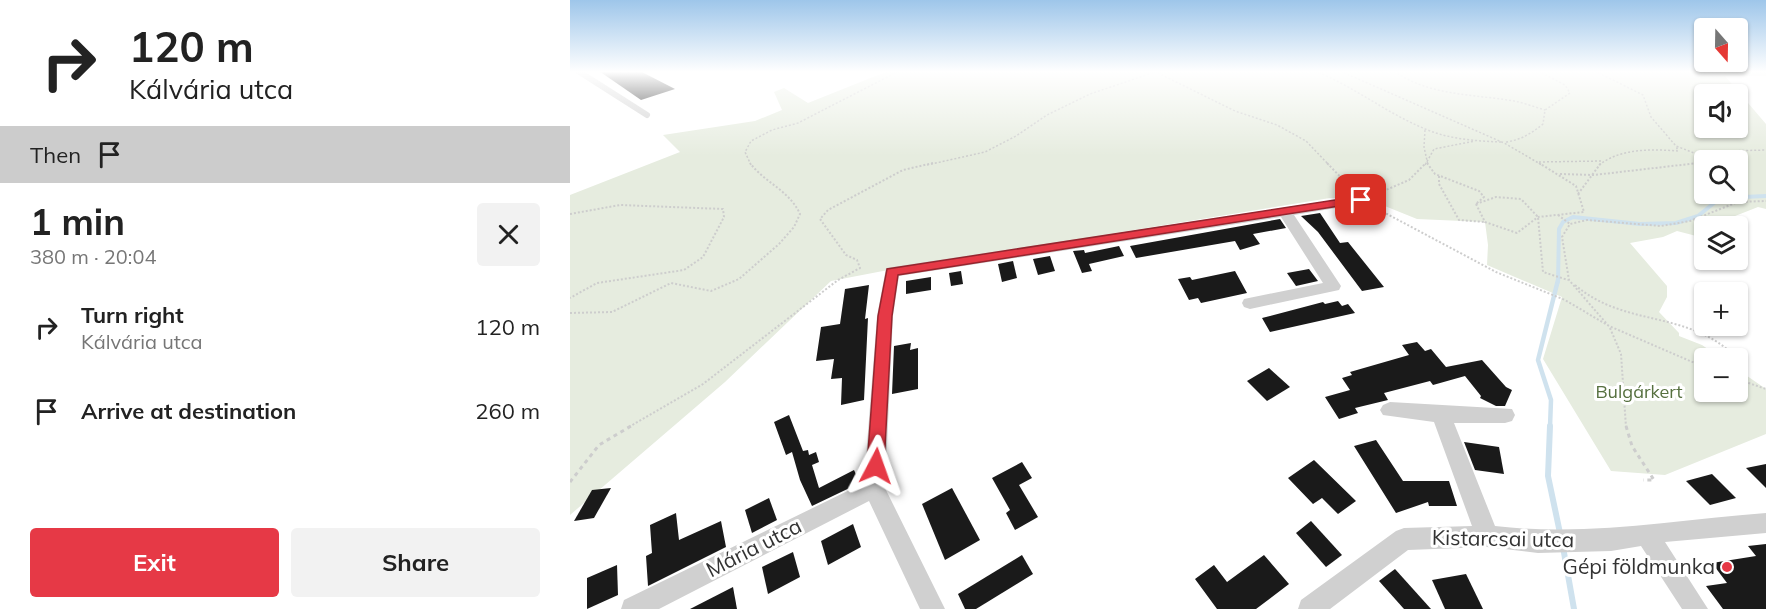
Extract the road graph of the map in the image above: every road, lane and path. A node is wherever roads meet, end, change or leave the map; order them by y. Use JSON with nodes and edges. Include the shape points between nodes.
{"nodes":[{"id":1,"x":623,"y":99,"type":"edge"},
{"id":2,"x":844,"y":99,"type":"edge"},
{"id":3,"x":1078,"y":99,"type":"edge"},
{"id":4,"x":1212,"y":99,"type":"edge"},
{"id":5,"x":1376,"y":99,"type":"edge"},
{"id":6,"x":1405,"y":99,"type":"edge"},
{"id":7,"x":1496,"y":99,"type":"edge"},
{"id":8,"x":1561,"y":99,"type":"edge"},
{"id":9,"x":1645,"y":99,"type":"edge"},
{"id":10,"x":1545,"y":110,"type":"junction"},
{"id":11,"x":647,"y":115,"type":"dead end"},
{"id":12,"x":1425,"y":130,"type":"junction"},
{"id":13,"x":1478,"y":140,"type":"junction"},
{"id":14,"x":1504,"y":143,"type":"junction"},
{"id":15,"x":1676,"y":146,"type":"junction"},
{"id":16,"x":1748,"y":150,"type":"edge"},
{"id":17,"x":1766,"y":150,"type":"edge"},
{"id":18,"x":1694,"y":153,"type":"edge"},
{"id":19,"x":1602,"y":161,"type":"junction"},
{"id":20,"x":1537,"y":162,"type":"junction"},
{"id":21,"x":1694,"y":165,"type":"edge"},
{"id":22,"x":1426,"y":167,"type":"junction"},
{"id":23,"x":1558,"y":174,"type":"junction"},
{"id":24,"x":1591,"y":175,"type":"junction"},
{"id":25,"x":1439,"y":176,"type":"junction"},
{"id":26,"x":1578,"y":194,"type":"junction"},
{"id":27,"x":1361,"y":200,"type":"junction"},
{"id":28,"x":1766,"y":201,"type":"edge"},
{"id":29,"x":1476,"y":204,"type":"junction"},
{"id":30,"x":1284,"y":210,"type":"junction"},
{"id":31,"x":570,"y":214,"type":"edge"},
{"id":32,"x":1558,"y":215,"type":"junction"},
{"id":33,"x":1538,"y":217,"type":"junction"},
{"id":34,"x":1485,"y":222,"type":"junction"},
{"id":35,"x":1569,"y":224,"type":"junction"},
{"id":36,"x":1569,"y":280,"type":"junction"},
{"id":37,"x":570,"y":298,"type":"edge"},
{"id":38,"x":1250,"y":303,"type":"dead end"},
{"id":39,"x":570,"y":313,"type":"edge"},
{"id":40,"x":1609,"y":326,"type":"junction"},
{"id":41,"x":1726,"y":348,"type":"edge"},
{"id":42,"x":1694,"y":362,"type":"edge"},
{"id":43,"x":1748,"y":383,"type":"edge"},
{"id":44,"x":1766,"y":389,"type":"edge"},
{"id":45,"x":1390,"y":410,"type":"dead end"},
{"id":46,"x":1441,"y":415,"type":"junction"},
{"id":47,"x":1505,"y":415,"type":"dead end"},
{"id":48,"x":1643,"y":480,"type":"dead end"},
{"id":49,"x":570,"y":482,"type":"edge"},
{"id":50,"x":874,"y":488,"type":"junction"},
{"id":51,"x":1766,"y":523,"type":"edge"},
{"id":52,"x":1647,"y":535,"type":"junction"},
{"id":53,"x":1487,"y":536,"type":"junction"},
{"id":54,"x":633,"y":609,"type":"edge"},
{"id":55,"x":933,"y":609,"type":"edge"},
{"id":56,"x":1310,"y":609,"type":"edge"},
{"id":57,"x":1696,"y":609,"type":"edge"}],
"edges":[{"from":1,"to":11,"type":"lane"},
{"from":2,"to":39,"type":"path","via":[[751,141],[745,152],[748,164],[760,178],[788,193],[800,214],[794,227],[755,268],[711,291],[671,283],[612,312]]},
{"from":3,"to":49,"type":"path","via":[[985,152],[903,170],[828,210],[820,219],[860,268],[838,280],[703,384],[599,445]]},
{"from":4,"to":27,"type":"path","via":[[1306,141]]},
{"from":5,"to":12,"type":"path"},
{"from":6,"to":14,"type":"path"},
{"from":7,"to":10,"type":"path"},
{"from":8,"to":10,"type":"path"},
{"from":9,"to":15,"type":"path","via":[[1652,117]]},
{"from":10,"to":14,"type":"path","via":[[1543,124],[1524,138]]},
{"from":12,"to":13,"type":"path"},
{"from":12,"to":22,"type":"path"},
{"from":13,"to":14,"type":"path"},
{"from":13,"to":22,"type":"path","via":[[1434,149]]},
{"from":14,"to":20,"type":"path"},
{"from":15,"to":18,"type":"path"},
{"from":15,"to":19,"type":"path","via":[[1678,150],[1653,149]]},
{"from":16,"to":17,"type":"path"},
{"from":19,"to":20,"type":"path"},
{"from":19,"to":24,"type":"path"},
{"from":20,"to":23,"type":"path"},
{"from":21,"to":24,"type":"path"},
{"from":22,"to":25,"type":"path"},
{"from":22,"to":27,"type":"path","via":[[1405,184]]},
{"from":23,"to":24,"type":"path"},
{"from":23,"to":26,"type":"path","via":[[1576,186]]},
{"from":24,"to":26,"type":"path"},
{"from":25,"to":29,"type":"path","via":[[1479,191],[1484,197]]},
{"from":25,"to":34,"type":"path","via":[[1439,184],[1459,220]]},
{"from":26,"to":32,"type":"path","via":[[1584,212]]},
{"from":27,"to":30,"type":"street"},
{"from":27,"to":40,"type":"path","via":[[1496,272],[1565,300]]},
{"from":28,"to":35,"type":"path","via":[[1738,202],[1690,221],[1668,225],[1587,220]]},
{"from":29,"to":33,"type":"path","via":[[1496,197],[1521,199]]},
{"from":29,"to":34,"type":"path"},
{"from":30,"to":38,"type":"street","via":[[1333,286]]},
{"from":30,"to":50,"type":"street","via":[[892,272],[885,316]]},
{"from":31,"to":37,"type":"path","via":[[620,205],[723,209],[724,217],[704,257],[684,270],[597,284]]},
{"from":32,"to":33,"type":"path"},
{"from":32,"to":35,"type":"path"},
{"from":33,"to":34,"type":"path","via":[[1517,233]]},
{"from":33,"to":36,"type":"path","via":[[1543,272]]},
{"from":35,"to":36,"type":"path","via":[[1562,237]]},
{"from":36,"to":40,"type":"path"},
{"from":36,"to":41,"type":"path","via":[[1592,299],[1623,311],[1680,324],[1714,338]]},
{"from":40,"to":42,"type":"path"},
{"from":40,"to":48,"type":"path","via":[[1616,336],[1624,372],[1624,407],[1630,441],[1654,480]]},
{"from":43,"to":44,"type":"path"},
{"from":45,"to":46,"type":"street"},
{"from":46,"to":47,"type":"street"},
{"from":46,"to":53,"type":"street"},
{"from":50,"to":54,"type":"street","name":"Mária utca"},
{"from":50,"to":55,"type":"street"},
{"from":51,"to":52,"type":"street","name":"Kistarcsai utca"},
{"from":52,"to":53,"type":"street","name":"Kistarcsai utca","via":[[1538,542]]},
{"from":52,"to":57,"type":"street"},
{"from":53,"to":56,"type":"street","name":"Kistarcsai utca","via":[[1404,539]]}]}
